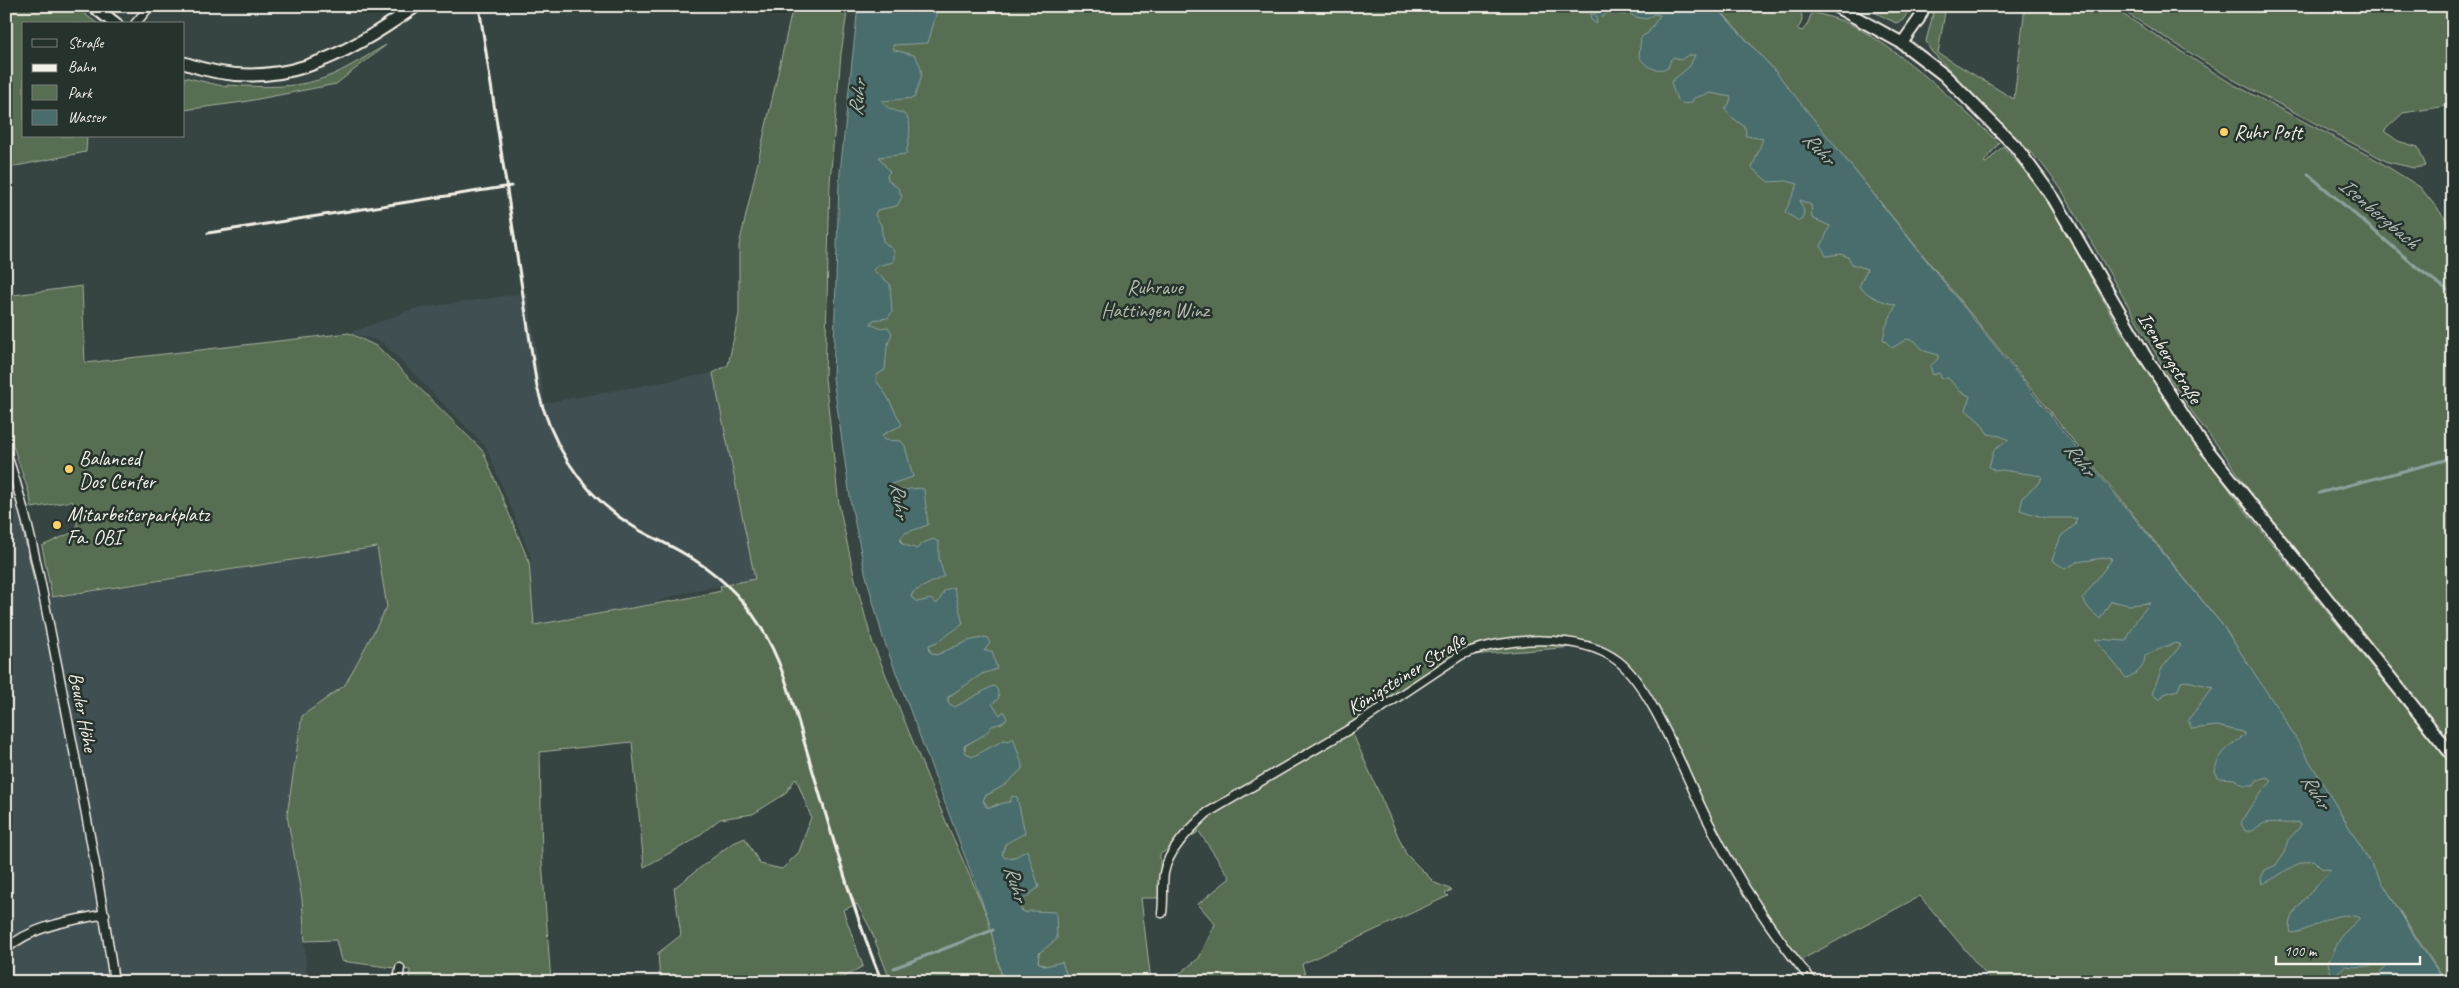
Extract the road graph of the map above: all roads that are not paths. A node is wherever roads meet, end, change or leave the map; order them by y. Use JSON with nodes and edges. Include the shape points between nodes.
{"nodes":[{"id":1,"x":93,"y":6,"type":"edge"},
{"id":2,"x":150,"y":6,"type":"edge"},
{"id":3,"x":416,"y":6,"type":"edge"},
{"id":4,"x":1835,"y":6,"type":"edge"},
{"id":5,"x":1925,"y":6,"type":"edge"},
{"id":6,"x":113,"y":22,"type":"edge"},
{"id":7,"x":137,"y":22,"type":"edge"},
{"id":8,"x":1902,"y":43,"type":"junction"},
{"id":9,"x":185,"y":63,"type":"edge"},
{"id":10,"x":6,"y":452,"type":"edge"},
{"id":11,"x":2453,"y":756,"type":"edge"},
{"id":12,"x":1162,"y":913,"type":"dead end"},
{"id":13,"x":105,"y":914,"type":"junction"},
{"id":14,"x":6,"y":949,"type":"edge"},
{"id":15,"x":400,"y":968,"type":"dead end"},
{"id":16,"x":114,"y":982,"type":"edge"},
{"id":17,"x":398,"y":982,"type":"edge"},
{"id":18,"x":1813,"y":982,"type":"edge"}],
"edges":[{"from":1,"to":6,"type":"main road"},
{"from":2,"to":7,"type":"street"},
{"from":3,"to":9,"type":"main road","via":[[358,45],[299,69],[262,75],[241,74],[215,72]]},
{"from":4,"to":8,"type":"main road","name":"Isenbergstraße"},
{"from":5,"to":8,"type":"street"},
{"from":8,"to":11,"type":"main road","name":"Isenbergstraße","via":[[1944,75],[1991,120],[2038,176],[2198,438]]},
{"from":10,"to":13,"type":"street","name":"Beuler Höhe","via":[[30,532]]},
{"from":12,"to":18,"type":"street","name":"Königsteiner Straße","via":[[1164,873],[1169,860],[1207,813],[1336,737],[1461,655],[1504,642],[1560,642],[1602,651],[1632,674],[1662,726],[1731,866],[1761,915]]},
{"from":13,"to":14,"type":"street","via":[[42,927]]},
{"from":13,"to":16,"type":"street","name":"Beuler Höhe"},
{"from":15,"to":17,"type":"street"}]}
